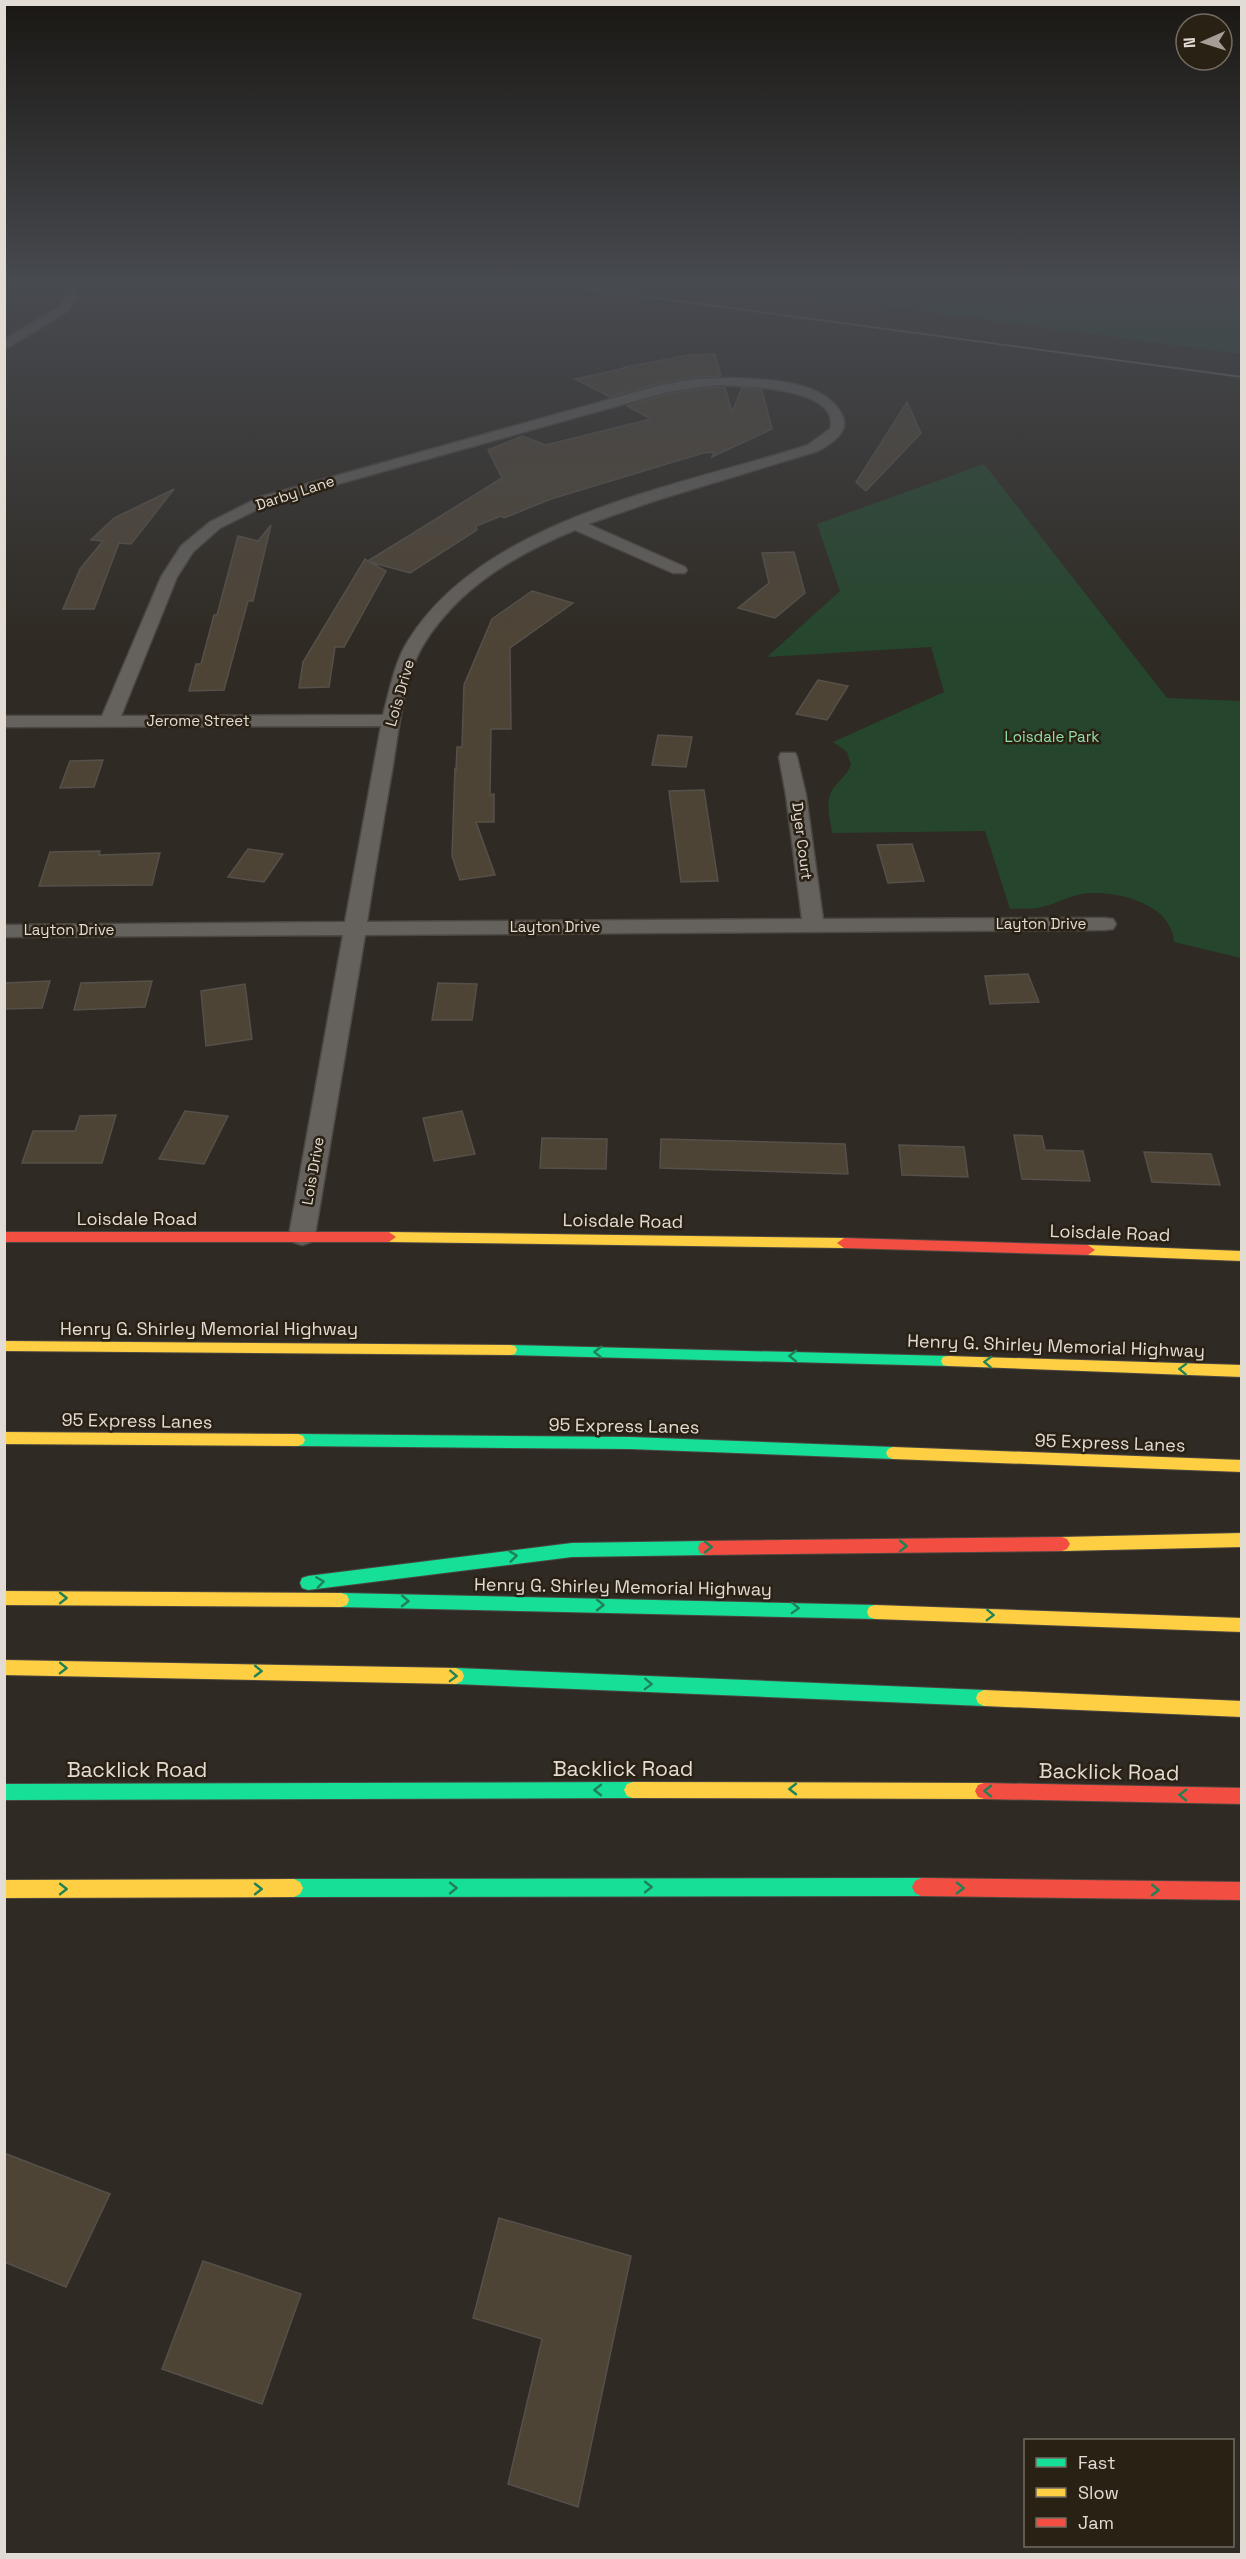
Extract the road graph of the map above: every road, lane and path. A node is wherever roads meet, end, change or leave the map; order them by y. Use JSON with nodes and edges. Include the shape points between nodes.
{"nodes":[{"id":1,"x":599,"y":406,"type":"edge"},
{"id":2,"x":830,"y":406,"type":"edge"},
{"id":3,"x":575,"y":524,"type":"junction"},
{"id":4,"x":679,"y":570,"type":"dead end"},
{"id":5,"x":391,"y":720,"type":"junction"},
{"id":6,"x":4,"y":722,"type":"edge"},
{"id":7,"x":109,"y":722,"type":"junction"},
{"id":8,"x":788,"y":757,"type":"dead end"},
{"id":9,"x":1105,"y":924,"type":"dead end"},
{"id":10,"x":813,"y":925,"type":"junction"},
{"id":11,"x":356,"y":928,"type":"junction"},
{"id":12,"x":4,"y":931,"type":"edge"},
{"id":13,"x":302,"y":1235,"type":"junction"},
{"id":14,"x":4,"y":1238,"type":"edge"},
{"id":15,"x":1242,"y":1256,"type":"edge"},
{"id":16,"x":4,"y":1346,"type":"edge"},
{"id":17,"x":1242,"y":1371,"type":"edge"},
{"id":18,"x":4,"y":1438,"type":"edge"},
{"id":19,"x":1242,"y":1466,"type":"edge"},
{"id":20,"x":1242,"y":1540,"type":"edge"},
{"id":21,"x":4,"y":1598,"type":"edge"},
{"id":22,"x":200,"y":1598,"type":"junction"},
{"id":23,"x":1242,"y":1625,"type":"edge"},
{"id":24,"x":4,"y":1667,"type":"edge"},
{"id":25,"x":1242,"y":1709,"type":"edge"},
{"id":26,"x":4,"y":1791,"type":"edge"},
{"id":27,"x":1242,"y":1796,"type":"edge"},
{"id":28,"x":4,"y":1889,"type":"edge"},
{"id":29,"x":1242,"y":1891,"type":"edge"}],
"edges":[{"from":1,"to":7,"type":"street","name":"Darby Lane","via":[[307,487],[265,500],[215,525],[187,549],[169,577]]},
{"from":2,"to":3,"type":"street","name":"Lois Drive","via":[[838,420],[836,431],[799,453]]},
{"from":3,"to":4,"type":"street"},
{"from":3,"to":5,"type":"street","name":"Lois Drive","via":[[510,555],[448,602],[408,660]]},
{"from":5,"to":7,"type":"street","name":"Jerome Street"},
{"from":5,"to":11,"type":"street","name":"Lois Drive"},
{"from":6,"to":7,"type":"street","name":"Jerome Street"},
{"from":8,"to":10,"type":"street","name":"Dyer Court"},
{"from":9,"to":10,"type":"street","name":"Layton Drive"},
{"from":10,"to":11,"type":"street","name":"Layton Drive"},
{"from":11,"to":12,"type":"street","name":"Layton Drive"},
{"from":11,"to":13,"type":"street","name":"Lois Drive"},
{"from":13,"to":14,"type":"main road","name":"Loisdale Road"},
{"from":13,"to":15,"type":"main road","name":"Loisdale Road","via":[[736,1241]]},
{"from":17,"to":16,"type":"main road","name":"Henry G. Shirley Memorial Highway","one_way":true,"via":[[701,1354]]},
{"from":18,"to":19,"type":"main road","name":"95 Express Lanes","via":[[630,1443]]},
{"from":22,"to":20,"type":"main road","one_way":true,"via":[[572,1550]]},
{"from":21,"to":22,"type":"main road","name":"Henry G. Shirley Memorial Highway","one_way":true},
{"from":22,"to":23,"type":"main road","name":"Henry G. Shirley Memorial Highway","one_way":true,"via":[[755,1607]]},
{"from":24,"to":25,"type":"main road","one_way":true,"via":[[381,1673]]},
{"from":27,"to":26,"type":"main road","name":"Backlick Road","one_way":true,"via":[[883,1789]]},
{"from":28,"to":29,"type":"main road","one_way":true,"via":[[902,1887]]}]}
